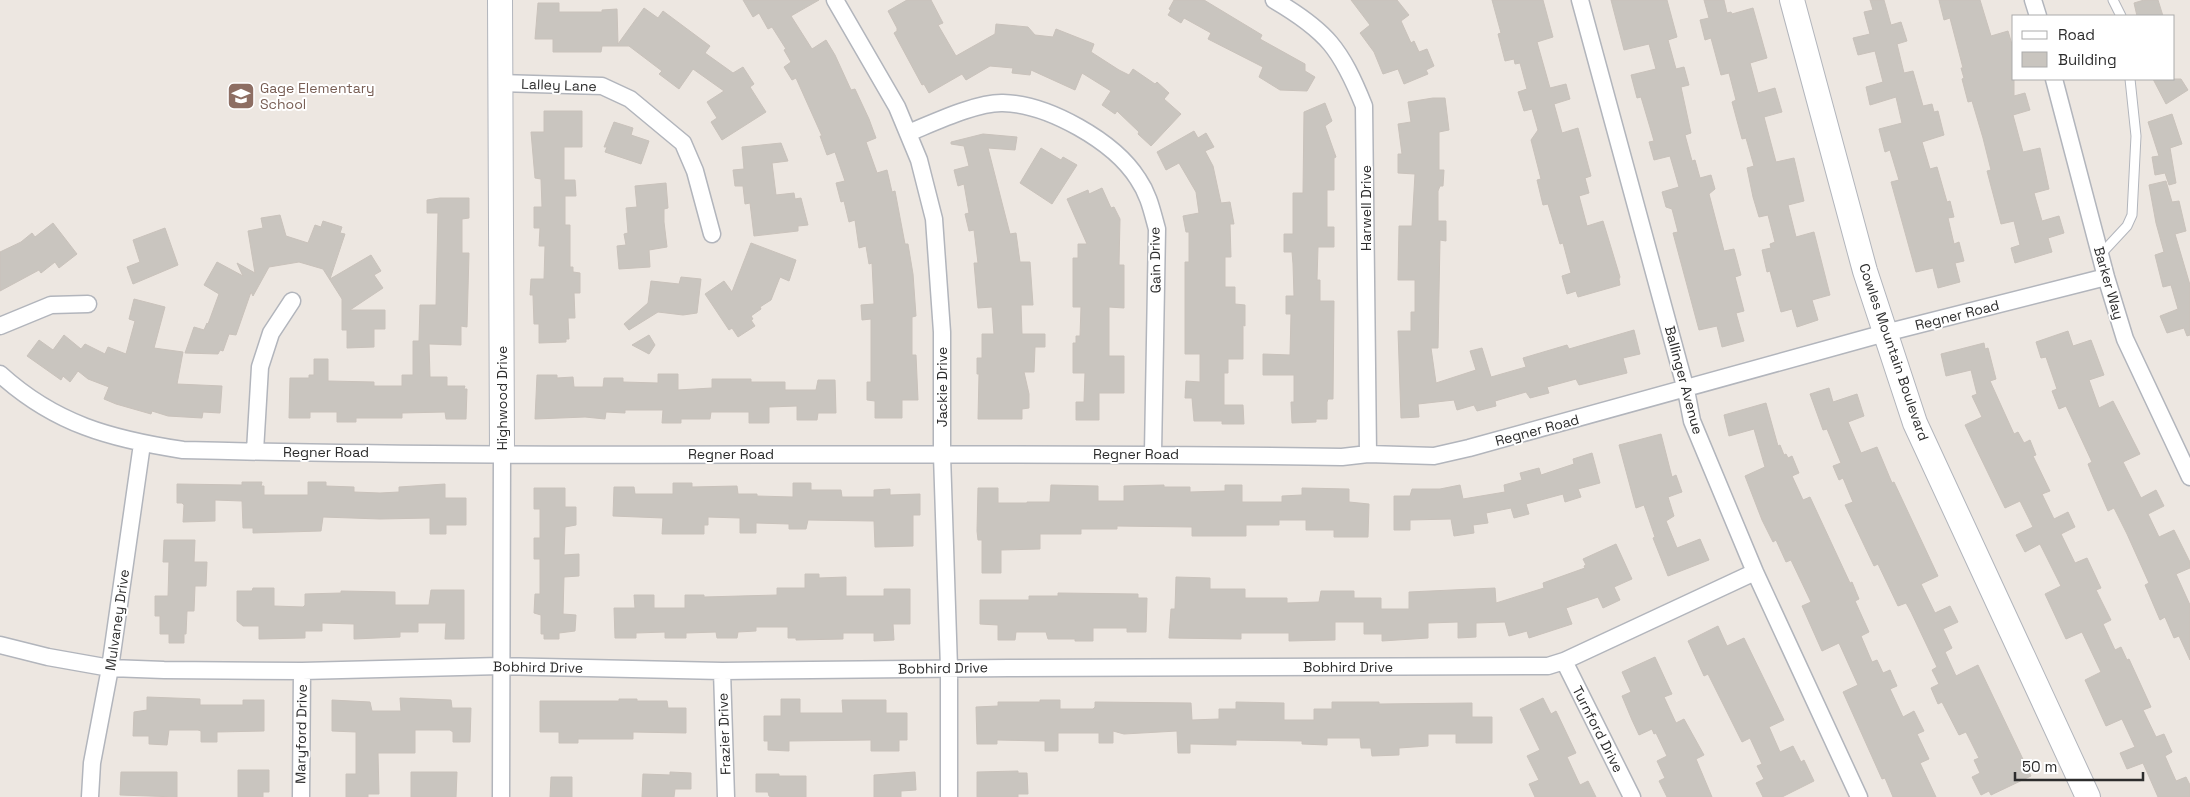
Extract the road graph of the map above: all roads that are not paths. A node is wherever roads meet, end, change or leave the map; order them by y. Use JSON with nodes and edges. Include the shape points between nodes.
{"nodes":[{"id":1,"x":500,"y":0,"type":"edge"},
{"id":2,"x":835,"y":0,"type":"edge"},
{"id":3,"x":1274,"y":0,"type":"edge"},
{"id":4,"x":1580,"y":0,"type":"edge"},
{"id":5,"x":1792,"y":0,"type":"edge"},
{"id":6,"x":2033,"y":0,"type":"edge"},
{"id":7,"x":2114,"y":0,"type":"edge"},
{"id":8,"x":2038,"y":15,"type":"edge"},
{"id":9,"x":2121,"y":15,"type":"edge"},
{"id":10,"x":2054,"y":80,"type":"edge"},
{"id":11,"x":2130,"y":80,"type":"edge"},
{"id":12,"x":499,"y":83,"type":"junction"},
{"id":13,"x":908,"y":133,"type":"junction"},
{"id":14,"x":712,"y":234,"type":"dead end"},
{"id":15,"x":2100,"y":255,"type":"junction"},
{"id":16,"x":2106,"y":277,"type":"junction"},
{"id":17,"x":292,"y":301,"type":"dead end"},
{"id":18,"x":88,"y":304,"type":"dead end"},
{"id":19,"x":0,"y":326,"type":"edge"},
{"id":20,"x":1885,"y":333,"type":"junction"},
{"id":21,"x":0,"y":374,"type":"edge"},
{"id":22,"x":1686,"y":390,"type":"junction"},
{"id":23,"x":142,"y":444,"type":"junction"},
{"id":24,"x":255,"y":452,"type":"junction"},
{"id":25,"x":502,"y":453,"type":"junction"},
{"id":26,"x":1153,"y":454,"type":"junction"},
{"id":27,"x":1368,"y":454,"type":"junction"},
{"id":28,"x":942,"y":455,"type":"junction"},
{"id":29,"x":2190,"y":477,"type":"edge"},
{"id":30,"x":1755,"y":572,"type":"junction"},
{"id":31,"x":0,"y":645,"type":"edge"},
{"id":32,"x":1564,"y":661,"type":"junction"},
{"id":33,"x":500,"y":666,"type":"junction"},
{"id":34,"x":110,"y":668,"type":"junction"},
{"id":35,"x":949,"y":668,"type":"junction"},
{"id":36,"x":302,"y":671,"type":"junction"},
{"id":37,"x":722,"y":671,"type":"junction"},
{"id":38,"x":90,"y":797,"type":"edge"},
{"id":39,"x":301,"y":797,"type":"edge"},
{"id":40,"x":501,"y":797,"type":"edge"},
{"id":41,"x":726,"y":797,"type":"edge"},
{"id":42,"x":949,"y":797,"type":"edge"},
{"id":43,"x":1632,"y":797,"type":"edge"},
{"id":44,"x":1859,"y":797,"type":"edge"},
{"id":45,"x":2088,"y":797,"type":"edge"}],
"edges":[{"from":1,"to":12,"type":"street","name":"Highwood Drive"},
{"from":2,"to":13,"type":"street","name":"Jackie Drive","via":[[897,107]]},
{"from":3,"to":27,"type":"street","name":"Harwell Drive","via":[[1306,19],[1325,36],[1352,76],[1364,106]]},
{"from":4,"to":22,"type":"street","name":"Ballinger Avenue"},
{"from":5,"to":20,"type":"street","name":"Cowles Mountain Boulevard"},
{"from":6,"to":8,"type":"street"},
{"from":7,"to":9,"type":"lane"},
{"from":10,"to":15,"type":"street","name":"Barker Way"},
{"from":11,"to":15,"type":"lane","via":[[2136,136],[2132,215],[2127,226]]},
{"from":12,"to":14,"type":"street","name":"Lalley Lane","via":[[602,86],[630,99],[683,142],[695,171]]},
{"from":12,"to":25,"type":"street","name":"Highwood Drive"},
{"from":13,"to":26,"type":"street","name":"Gain Drive","via":[[970,109],[1001,102],[1030,107],[1057,116],[1098,140],[1120,156],[1138,179],[1150,201],[1156,229]]},
{"from":13,"to":28,"type":"street","name":"Jackie Drive","via":[[934,219],[942,332]]},
{"from":15,"to":16,"type":"street","name":"Barker Way"},
{"from":16,"to":20,"type":"street","name":"Regner Road"},
{"from":16,"to":29,"type":"street","name":"Barker Way","via":[[2125,339]]},
{"from":17,"to":24,"type":"street","via":[[271,333],[260,367]]},
{"from":18,"to":19,"type":"street","via":[[51,305]]},
{"from":20,"to":22,"type":"street","name":"Regner Road"},
{"from":20,"to":45,"type":"street","name":"Cowles Mountain Boulevard","via":[[1915,423]]},
{"from":21,"to":23,"type":"street","name":"Regner Road","via":[[33,401],[75,424]]},
{"from":22,"to":27,"type":"street","name":"Regner Road","via":[[1434,456]]},
{"from":22,"to":30,"type":"street","name":"Ballinger Avenue","via":[[1692,421]]},
{"from":23,"to":24,"type":"street","name":"Regner Road","via":[[183,450]]},
{"from":23,"to":34,"type":"street","name":"Mulvaney Drive"},
{"from":24,"to":25,"type":"street","name":"Regner Road"},
{"from":25,"to":28,"type":"street","name":"Regner Road"},
{"from":25,"to":33,"type":"street","name":"Highwood Drive"},
{"from":26,"to":27,"type":"street","name":"Regner Road","via":[[1342,457]]},
{"from":26,"to":28,"type":"street","name":"Regner Road"},
{"from":28,"to":35,"type":"street","name":"Jackie Drive"},
{"from":30,"to":32,"type":"street","name":"Bobhird Drive"},
{"from":30,"to":44,"type":"street","name":"Ballinger Avenue"},
{"from":31,"to":34,"type":"street","name":"Bobhird Drive"},
{"from":32,"to":35,"type":"street","name":"Bobhird Drive","via":[[1548,666]]},
{"from":32,"to":43,"type":"street","name":"Turnford Drive"},
{"from":33,"to":36,"type":"street","name":"Bobhird Drive"},
{"from":33,"to":37,"type":"street","name":"Bobhird Drive"},
{"from":33,"to":40,"type":"street","name":"Highwood Drive"},
{"from":34,"to":36,"type":"street","name":"Bobhird Drive"},
{"from":34,"to":38,"type":"street","name":"Mulvaney Drive","via":[[92,763]]},
{"from":35,"to":37,"type":"street","name":"Bobhird Drive"},
{"from":35,"to":42,"type":"street","name":"Jackie Drive"},
{"from":36,"to":39,"type":"street","name":"Maryford Drive"},
{"from":37,"to":41,"type":"street","name":"Frazier Drive"}]}
